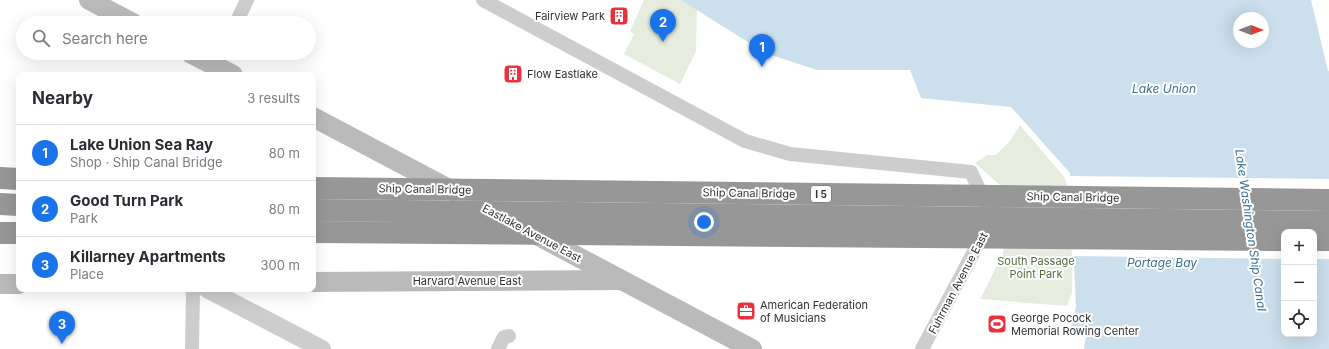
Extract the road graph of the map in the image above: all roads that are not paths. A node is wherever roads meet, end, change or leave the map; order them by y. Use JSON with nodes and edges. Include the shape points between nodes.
{"nodes":[{"id":1,"x":89,"y":0,"type":"edge"},
{"id":2,"x":247,"y":0,"type":"edge"},
{"id":3,"x":483,"y":0,"type":"edge"},
{"id":4,"x":120,"y":16,"type":"edge"},
{"id":5,"x":239,"y":16,"type":"edge"},
{"id":6,"x":205,"y":60,"type":"edge"},
{"id":7,"x":220,"y":67,"type":"edge"},
{"id":8,"x":316,"y":119,"type":"edge"},
{"id":9,"x":0,"y":178,"type":"edge"},
{"id":10,"x":16,"y":179,"type":"edge"},
{"id":11,"x":316,"y":188,"type":"edge"},
{"id":12,"x":1329,"y":200,"type":"edge"},
{"id":13,"x":0,"y":204,"type":"edge"},
{"id":14,"x":16,"y":205,"type":"edge"},
{"id":15,"x":316,"y":210,"type":"edge"},
{"id":16,"x":1329,"y":222,"type":"edge"},
{"id":17,"x":316,"y":232,"type":"edge"},
{"id":18,"x":0,"y":233,"type":"edge"},
{"id":19,"x":16,"y":233,"type":"edge"},
{"id":20,"x":1281,"y":240,"type":"edge"},
{"id":21,"x":1317,"y":240,"type":"edge"},
{"id":22,"x":1329,"y":240,"type":"edge"},
{"id":23,"x":622,"y":280,"type":"junction"},
{"id":24,"x":316,"y":282,"type":"edge"},
{"id":25,"x":0,"y":284,"type":"edge"},
{"id":26,"x":16,"y":284,"type":"edge"},
{"id":27,"x":193,"y":292,"type":"edge"},
{"id":28,"x":213,"y":292,"type":"edge"},
{"id":29,"x":509,"y":336,"type":"dead end"},
{"id":30,"x":192,"y":349,"type":"edge"},
{"id":31,"x":322,"y":349,"type":"edge"},
{"id":32,"x":498,"y":349,"type":"edge"},
{"id":33,"x":752,"y":349,"type":"edge"},
{"id":34,"x":922,"y":349,"type":"edge"}],
"edges":[{"from":1,"to":4,"type":"main road"},
{"from":2,"to":5,"type":"street"},
{"from":3,"to":34,"type":"street","name":"Fuhrman Avenue East","via":[[745,141],[790,154],[971,172],[992,217]]},
{"from":6,"to":7,"type":"main road"},
{"from":8,"to":23,"type":"main road","name":"Eastlake Avenue East"},
{"from":9,"to":10,"type":"highway"},
{"from":11,"to":12,"type":"highway","name":"Ship Canal Bridge","number":"I 5","bridge":true},
{"from":13,"to":14,"type":"highway"},
{"from":15,"to":16,"type":"highway","name":"Ship Canal Bridge","bridge":true},
{"from":17,"to":20,"type":"highway","bridge":true},
{"from":18,"to":19,"type":"highway"},
{"from":21,"to":22,"type":"highway"},
{"from":23,"to":24,"type":"main road","name":"Harvard Avenue East"},
{"from":23,"to":33,"type":"main road","name":"Eastlake Avenue East"},
{"from":25,"to":26,"type":"main road"},
{"from":27,"to":30,"type":"street"},
{"from":28,"to":31,"type":"street"},
{"from":29,"to":32,"type":"street","via":[[504,337]]}]}
